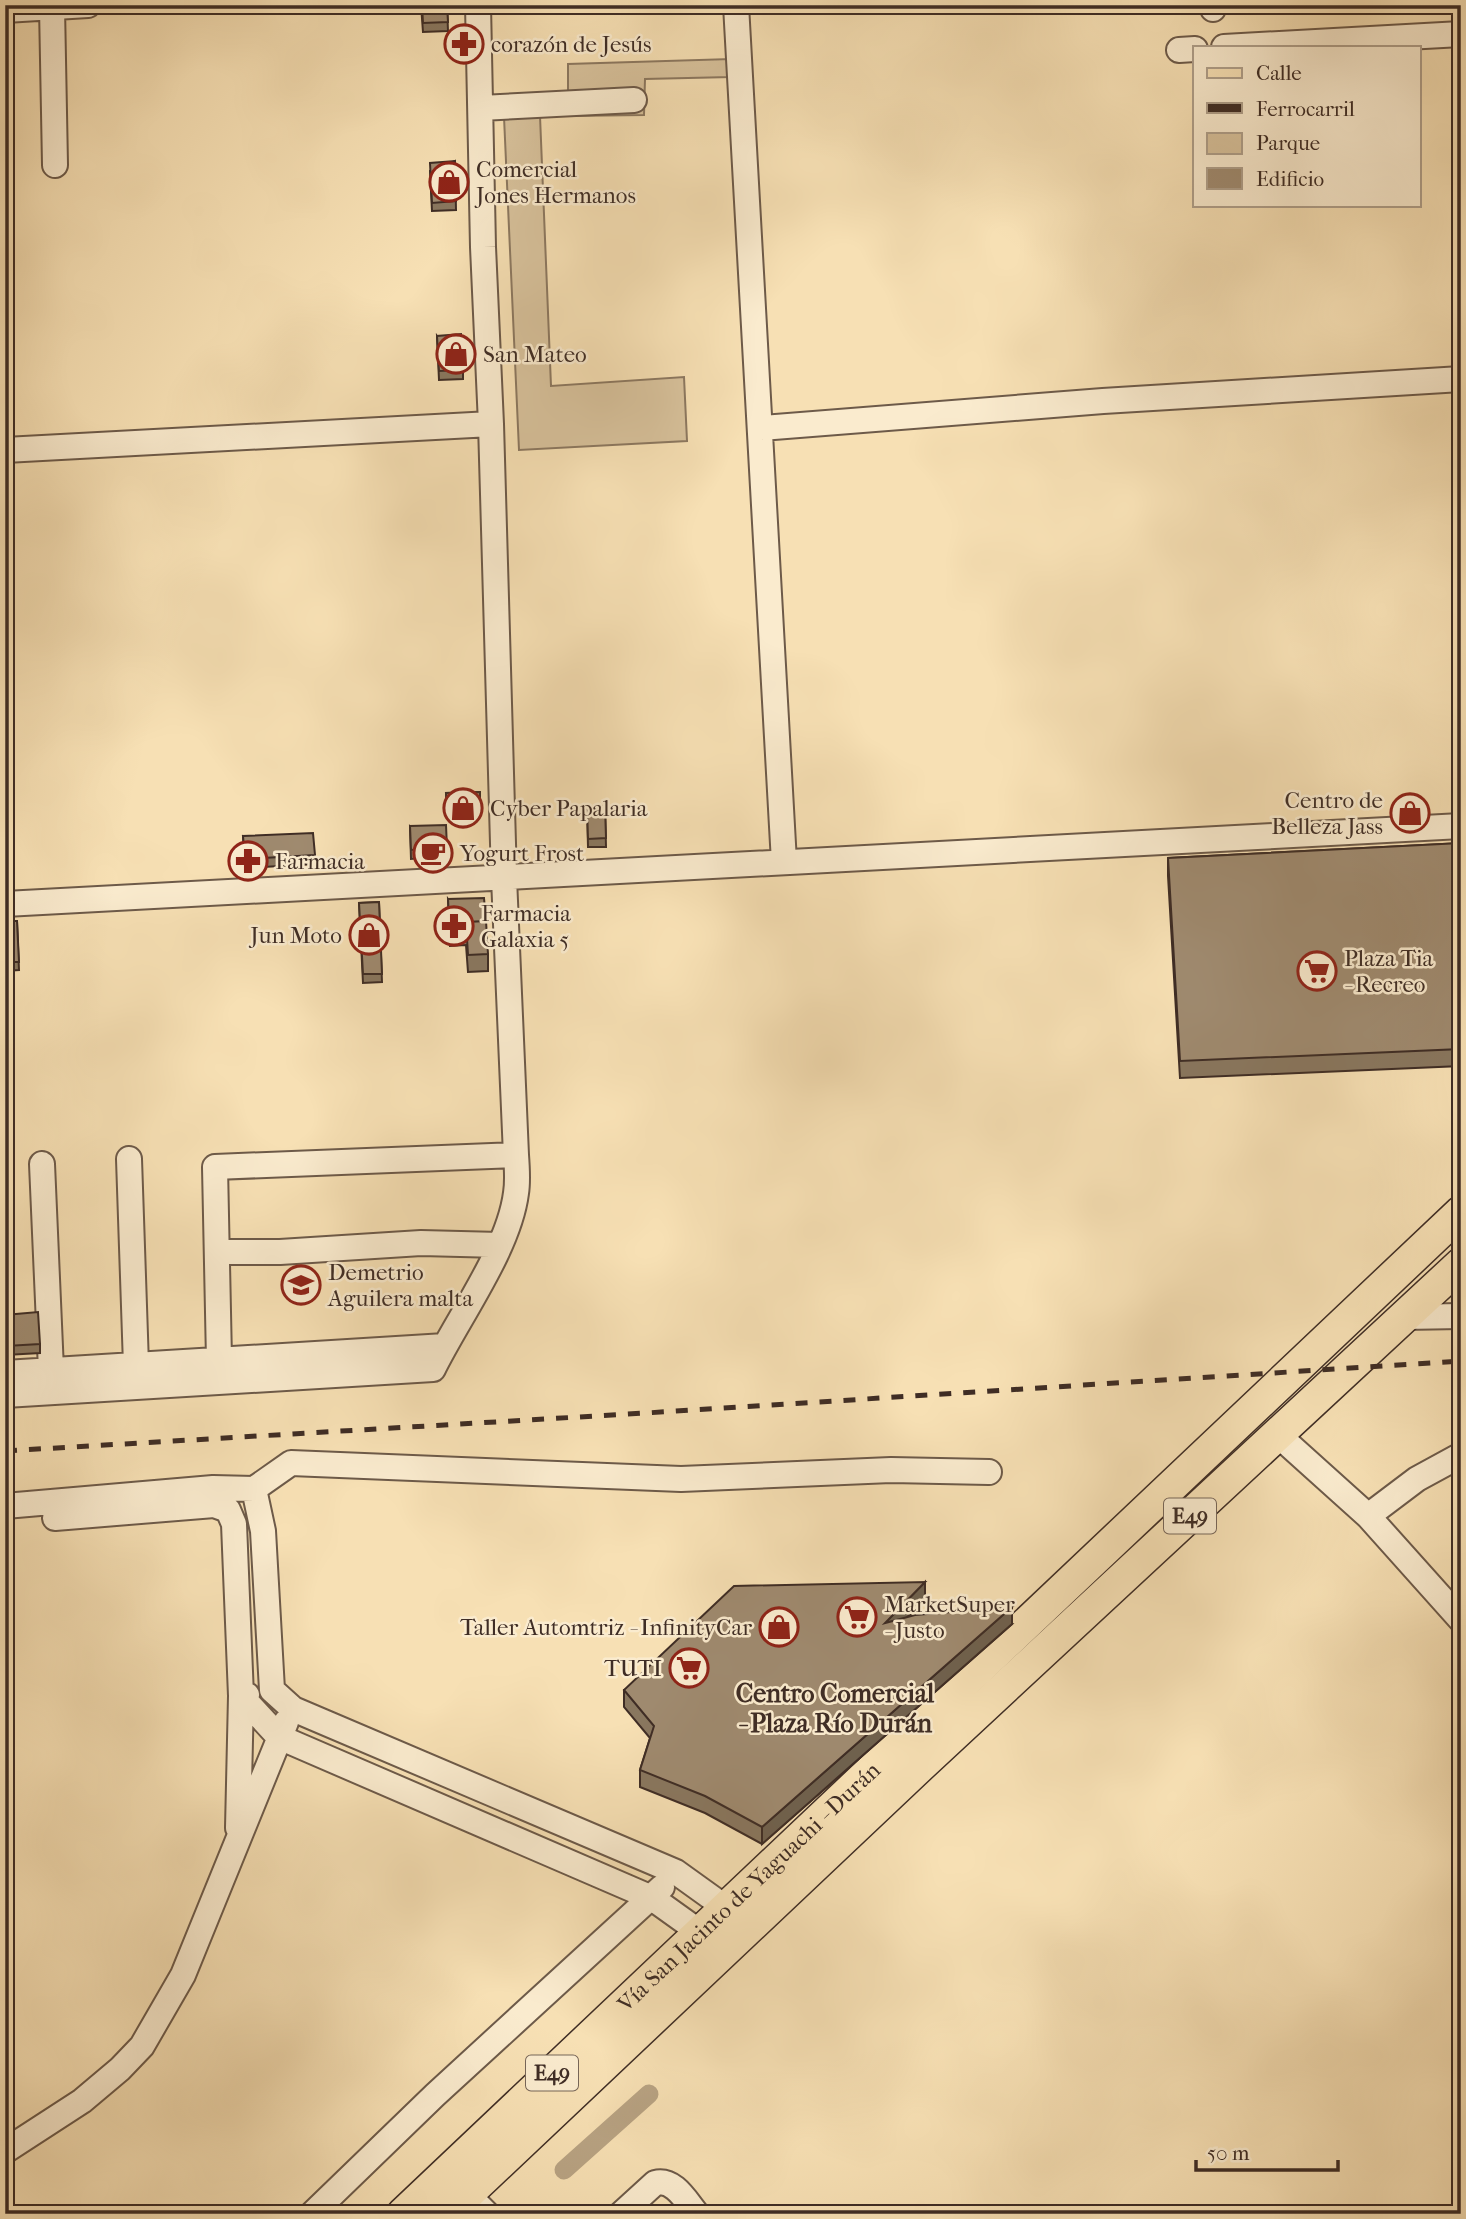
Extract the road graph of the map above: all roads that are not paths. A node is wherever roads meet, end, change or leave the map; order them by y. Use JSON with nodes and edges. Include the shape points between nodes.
{"nodes":[{"id":1,"x":89,"y":5,"type":"edge"},
{"id":2,"x":478,"y":5,"type":"edge"},
{"id":3,"x":736,"y":5,"type":"edge"},
{"id":4,"x":52,"y":7,"type":"junction"},
{"id":5,"x":5,"y":10,"type":"edge"},
{"id":6,"x":1461,"y":34,"type":"edge"},
{"id":7,"x":1242,"y":46,"type":"edge"},
{"id":8,"x":634,"y":100,"type":"dead end"},
{"id":9,"x":481,"y":108,"type":"junction"},
{"id":10,"x":55,"y":165,"type":"dead end"},
{"id":11,"x":1461,"y":379,"type":"edge"},
{"id":12,"x":491,"y":424,"type":"junction"},
{"id":13,"x":761,"y":428,"type":"junction"},
{"id":14,"x":5,"y":450,"type":"edge"},
{"id":15,"x":1440,"y":828,"type":"edge"},
{"id":16,"x":1430,"y":855,"type":"edge"},
{"id":17,"x":784,"y":862,"type":"junction"},
{"id":18,"x":504,"y":878,"type":"junction"},
{"id":19,"x":21,"y":895,"type":"edge"},
{"id":20,"x":516,"y":1155,"type":"junction"},
{"id":21,"x":129,"y":1159,"type":"dead end"},
{"id":22,"x":42,"y":1164,"type":"dead end"},
{"id":23,"x":1461,"y":1212,"type":"edge"},
{"id":24,"x":500,"y":1245,"type":"junction"},
{"id":25,"x":217,"y":1252,"type":"junction"},
{"id":26,"x":1461,"y":1264,"type":"edge"},
{"id":27,"x":1461,"y":1316,"type":"edge"},
{"id":28,"x":1404,"y":1317,"type":"junction"},
{"id":29,"x":445,"y":1346,"type":"junction"},
{"id":30,"x":219,"y":1360,"type":"junction"},
{"id":31,"x":136,"y":1365,"type":"junction"},
{"id":32,"x":51,"y":1370,"type":"junction"},
{"id":33,"x":5,"y":1373,"type":"edge"},
{"id":34,"x":5,"y":1395,"type":"edge"},
{"id":35,"x":1278,"y":1435,"type":"junction"},
{"id":36,"x":1461,"y":1455,"type":"edge"},
{"id":37,"x":989,"y":1472,"type":"dead end"},
{"id":38,"x":254,"y":1489,"type":"junction"},
{"id":39,"x":5,"y":1506,"type":"edge"},
{"id":40,"x":1368,"y":1517,"type":"junction"},
{"id":41,"x":5,"y":1522,"type":"edge"},
{"id":42,"x":1049,"y":1602,"type":"junction"},
{"id":43,"x":997,"y":1618,"type":"edge"},
{"id":44,"x":1461,"y":1620,"type":"edge"},
{"id":45,"x":272,"y":1690,"type":"junction"},
{"id":46,"x":241,"y":1696,"type":"junction"},
{"id":47,"x":293,"y":1709,"type":"junction"},
{"id":48,"x":279,"y":1737,"type":"junction"},
{"id":49,"x":237,"y":1842,"type":"junction"},
{"id":50,"x":676,"y":1872,"type":"junction"},
{"id":51,"x":652,"y":1898,"type":"junction"},
{"id":52,"x":739,"y":1917,"type":"junction"},
{"id":53,"x":713,"y":1942,"type":"junction"},
{"id":54,"x":5,"y":2151,"type":"edge"},
{"id":55,"x":466,"y":2207,"type":"edge"},
{"id":56,"x":312,"y":2214,"type":"edge"},
{"id":57,"x":403,"y":2214,"type":"edge"},
{"id":58,"x":621,"y":2214,"type":"edge"},
{"id":59,"x":697,"y":2214,"type":"edge"}],
"edges":[{"from":1,"to":4,"type":"street"},
{"from":2,"to":9,"type":"street"},
{"from":3,"to":13,"type":"street"},
{"from":4,"to":5,"type":"street"},
{"from":4,"to":10,"type":"street"},
{"from":6,"to":7,"type":"street"},
{"from":8,"to":9,"type":"street"},
{"from":9,"to":12,"type":"street"},
{"from":11,"to":13,"type":"street"},
{"from":12,"to":14,"type":"street"},
{"from":12,"to":18,"type":"street"},
{"from":13,"to":17,"type":"street"},
{"from":15,"to":16,"type":"street"},
{"from":15,"to":17,"type":"street","via":[[1187,833]]},
{"from":17,"to":18,"type":"street"},
{"from":18,"to":19,"type":"street"},
{"from":18,"to":20,"type":"street"},
{"from":20,"to":24,"type":"street","via":[[517,1191]]},
{"from":20,"to":25,"type":"street","via":[[215,1167]]},
{"from":21,"to":31,"type":"street"},
{"from":22,"to":32,"type":"street"},
{"from":23,"to":42,"type":"main road","name":"Vía San Jacinto de Yaguachi - Durán","number":"E49"},
{"from":24,"to":25,"type":"street"},
{"from":24,"to":29,"type":"street"},
{"from":25,"to":30,"type":"street"},
{"from":26,"to":28,"type":"main road","name":"Vía San Jacinto de Yaguachi - Durán","number":"E49"},
{"from":27,"to":28,"type":"street"},
{"from":28,"to":35,"type":"main road","name":"Vía San Jacinto de Yaguachi - Durán","number":"E49"},
{"from":29,"to":30,"type":"street"},
{"from":29,"to":34,"type":"street","via":[[433,1370]]},
{"from":30,"to":31,"type":"street"},
{"from":31,"to":32,"type":"street"},
{"from":32,"to":33,"type":"street"},
{"from":35,"to":40,"type":"street"},
{"from":35,"to":52,"type":"main road","name":"Vía San Jacinto de Yaguachi - Durán","number":"E49"},
{"from":36,"to":40,"type":"street","via":[[1417,1479]]},
{"from":37,"to":38,"type":"street","via":[[891,1470],[681,1479],[291,1463]]},
{"from":38,"to":39,"type":"street","via":[[213,1488]]},
{"from":38,"to":45,"type":"street","via":[[262,1531]]},
{"from":40,"to":44,"type":"street"},
{"from":41,"to":46,"type":"street","via":[[214,1505],[228,1510],[234,1524]]},
{"from":42,"to":43,"type":"street"},
{"from":42,"to":52,"type":"main road","name":"Vía San Jacinto de Yaguachi - Durán","number":"E49","via":[[781,1838]]},
{"from":45,"to":46,"type":"street"},
{"from":45,"to":47,"type":"street"},
{"from":46,"to":48,"type":"street"},
{"from":46,"to":49,"type":"street"},
{"from":47,"to":48,"type":"street"},
{"from":47,"to":50,"type":"street"},
{"from":48,"to":49,"type":"street"},
{"from":48,"to":51,"type":"street"},
{"from":49,"to":54,"type":"street","via":[[183,1975],[142,2046],[82,2101]]},
{"from":50,"to":51,"type":"street"},
{"from":50,"to":52,"type":"street"},
{"from":51,"to":53,"type":"street"},
{"from":51,"to":56,"type":"street"},
{"from":52,"to":53,"type":"main road","name":"Vía San Jacinto de Yaguachi - Durán","number":"E49"},
{"from":53,"to":55,"type":"main road","name":"Vía San Jacinto de Yaguachi - Durán","number":"E49"},
{"from":53,"to":57,"type":"main road","name":"Vía San Jacinto de Yaguachi - Durán","number":"E49"},
{"from":58,"to":59,"type":"street","via":[[660,2181],[673,2186]]}]}
